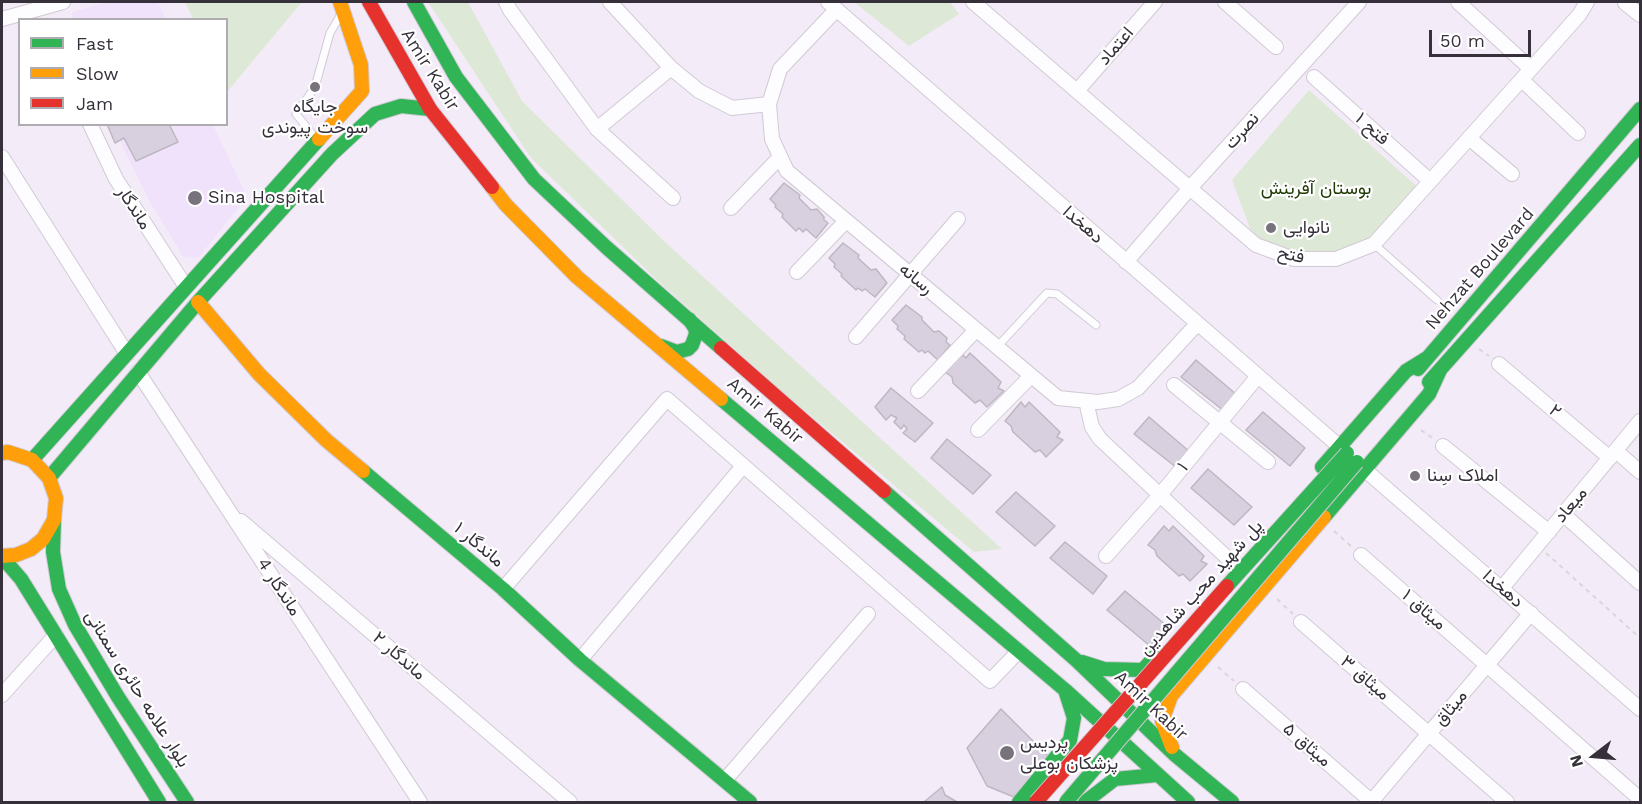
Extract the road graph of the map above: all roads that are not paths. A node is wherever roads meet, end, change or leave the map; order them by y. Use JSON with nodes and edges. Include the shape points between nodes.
{"nodes":[{"id":1,"x":63,"y":2,"type":"edge"},
{"id":2,"x":369,"y":2,"type":"edge"},
{"id":3,"x":414,"y":2,"type":"edge"},
{"id":4,"x":506,"y":2,"type":"edge"},
{"id":5,"x":610,"y":2,"type":"edge"},
{"id":6,"x":973,"y":2,"type":"edge"},
{"id":7,"x":1155,"y":2,"type":"edge"},
{"id":8,"x":1225,"y":2,"type":"edge"},
{"id":9,"x":1359,"y":2,"type":"edge"},
{"id":10,"x":1458,"y":2,"type":"edge"},
{"id":11,"x":1587,"y":2,"type":"edge"},
{"id":12,"x":1625,"y":3,"type":"edge"},
{"id":13,"x":341,"y":6,"type":"edge"},
{"id":14,"x":832,"y":6,"type":"edge"},
{"id":15,"x":44,"y":10,"type":"edge"},
{"id":16,"x":1641,"y":15,"type":"edge"},
{"id":17,"x":5,"y":21,"type":"edge"},
{"id":18,"x":1276,"y":47,"type":"dead end"},
{"id":19,"x":671,"y":68,"type":"junction"},
{"id":20,"x":1526,"y":74,"type":"junction"},
{"id":21,"x":1314,"y":77,"type":"dead end"},
{"id":22,"x":1077,"y":91,"type":"junction"},
{"id":23,"x":769,"y":104,"type":"junction"},
{"id":24,"x":430,"y":109,"type":"junction"},
{"id":25,"x":1641,"y":109,"type":"edge"},
{"id":26,"x":91,"y":126,"type":"edge"},
{"id":27,"x":597,"y":129,"type":"junction"},
{"id":28,"x":1578,"y":133,"type":"dead end"},
{"id":29,"x":1469,"y":138,"type":"junction"},
{"id":30,"x":316,"y":140,"type":"junction"},
{"id":31,"x":1641,"y":145,"type":"edge"},
{"id":32,"x":332,"y":154,"type":"junction"},
{"id":33,"x":2,"y":157,"type":"edge"},
{"id":34,"x":780,"y":157,"type":"junction"},
{"id":35,"x":1512,"y":174,"type":"dead end"},
{"id":36,"x":1430,"y":182,"type":"junction"},
{"id":37,"x":1190,"y":188,"type":"junction"},
{"id":38,"x":268,"y":195,"type":"junction"},
{"id":39,"x":673,"y":198,"type":"dead end"},
{"id":40,"x":281,"y":208,"type":"junction"},
{"id":41,"x":731,"y":208,"type":"dead end"},
{"id":42,"x":958,"y":219,"type":"dead end"},
{"id":43,"x":846,"y":221,"type":"junction"},
{"id":44,"x":1374,"y":244,"type":"junction"},
{"id":45,"x":1126,"y":262,"type":"junction"},
{"id":46,"x":798,"y":272,"type":"dead end"},
{"id":47,"x":911,"y":275,"type":"junction"},
{"id":48,"x":186,"y":287,"type":"junction"},
{"id":49,"x":1437,"y":300,"type":"dead end"},
{"id":50,"x":198,"y":302,"type":"junction"},
{"id":51,"x":689,"y":319,"type":"junction"},
{"id":52,"x":1197,"y":324,"type":"junction"},
{"id":53,"x":1096,"y":325,"type":"dead end"},
{"id":54,"x":976,"y":330,"type":"junction"},
{"id":55,"x":856,"y":337,"type":"dead end"},
{"id":56,"x":660,"y":346,"type":"junction"},
{"id":57,"x":997,"y":347,"type":"junction"},
{"id":58,"x":127,"y":354,"type":"junction"},
{"id":59,"x":729,"y":357,"type":"junction"},
{"id":60,"x":1499,"y":364,"type":"road end"},
{"id":61,"x":138,"y":372,"type":"junction"},
{"id":62,"x":1031,"y":376,"type":"junction"},
{"id":63,"x":1258,"y":376,"type":"junction"},
{"id":64,"x":706,"y":385,"type":"junction"},
{"id":65,"x":1174,"y":385,"type":"dead end"},
{"id":66,"x":918,"y":391,"type":"dead end"},
{"id":67,"x":1086,"y":401,"type":"junction"},
{"id":68,"x":1220,"y":422,"type":"junction"},
{"id":69,"x":1641,"y":422,"type":"edge"},
{"id":70,"x":978,"y":430,"type":"dead end"},
{"id":71,"x":1443,"y":447,"type":"dead end"},
{"id":72,"x":4,"y":452,"type":"edge"},
{"id":73,"x":1613,"y":455,"type":"junction"},
{"id":74,"x":1352,"y":457,"type":"junction"},
{"id":75,"x":32,"y":460,"type":"junction"},
{"id":76,"x":1269,"y":462,"type":"dead end"},
{"id":77,"x":743,"y":466,"type":"junction"},
{"id":78,"x":1641,"y":472,"type":"edge"},
{"id":79,"x":49,"y":478,"type":"junction"},
{"id":80,"x":1160,"y":495,"type":"junction"},
{"id":81,"x":228,"y":509,"type":"junction"},
{"id":82,"x":1563,"y":514,"type":"junction"},
{"id":83,"x":54,"y":520,"type":"junction"},
{"id":84,"x":1549,"y":532,"type":"junction"},
{"id":85,"x":1361,"y":555,"type":"road end"},
{"id":86,"x":2,"y":556,"type":"edge"},
{"id":87,"x":1106,"y":556,"type":"dead end"},
{"id":88,"x":1236,"y":566,"type":"junction"},
{"id":89,"x":1641,"y":583,"type":"edge"},
{"id":90,"x":1502,"y":588,"type":"junction"},
{"id":91,"x":503,"y":589,"type":"junction"},
{"id":92,"x":1531,"y":613,"type":"junction"},
{"id":93,"x":868,"y":614,"type":"dead end"},
{"id":94,"x":1301,"y":622,"type":"road end"},
{"id":95,"x":56,"y":635,"type":"junction"},
{"id":96,"x":1019,"y":651,"type":"junction"},
{"id":97,"x":580,"y":660,"type":"junction"},
{"id":98,"x":1076,"y":660,"type":"junction"},
{"id":99,"x":1488,"y":664,"type":"junction"},
{"id":100,"x":1143,"y":670,"type":"junction"},
{"id":101,"x":1243,"y":689,"type":"road end"},
{"id":102,"x":1065,"y":690,"type":"junction"},
{"id":103,"x":2,"y":695,"type":"edge"},
{"id":104,"x":1171,"y":696,"type":"junction"},
{"id":105,"x":1641,"y":709,"type":"edge"},
{"id":106,"x":1429,"y":734,"type":"junction"},
{"id":107,"x":1174,"y":754,"type":"junction"},
{"id":108,"x":1055,"y":759,"type":"junction"},
{"id":109,"x":1157,"y":775,"type":"junction"},
{"id":110,"x":725,"y":780,"type":"junction"},
{"id":111,"x":1089,"y":798,"type":"edge"},
{"id":112,"x":1641,"y":799,"type":"edge"},
{"id":113,"x":565,"y":801,"type":"edge"},
{"id":114,"x":159,"y":802,"type":"edge"},
{"id":115,"x":187,"y":802,"type":"edge"},
{"id":116,"x":420,"y":802,"type":"edge"},
{"id":117,"x":750,"y":802,"type":"edge"},
{"id":118,"x":1019,"y":802,"type":"edge"},
{"id":119,"x":1036,"y":802,"type":"edge"},
{"id":120,"x":1066,"y":802,"type":"edge"},
{"id":121,"x":1188,"y":802,"type":"edge"},
{"id":122,"x":1232,"y":802,"type":"edge"},
{"id":123,"x":1372,"y":802,"type":"edge"},
{"id":124,"x":1507,"y":802,"type":"edge"}],
"edges":[{"from":1,"to":15,"type":"street"},
{"from":2,"to":24,"type":"main road","name":"Amir Kabir"},
{"from":3,"to":51,"type":"main road","name":"Amir Kabir","via":[[456,77],[534,179]]},
{"from":4,"to":27,"type":"street"},
{"from":5,"to":19,"type":"street"},
{"from":6,"to":22,"type":"street","name":"فتح"},
{"from":7,"to":22,"type":"street","name":"اعتماد"},
{"from":8,"to":18,"type":"street"},
{"from":9,"to":37,"type":"street","name":"نصرت"},
{"from":10,"to":20,"type":"street"},
{"from":11,"to":20,"type":"street","name":"فتح"},
{"from":12,"to":16,"type":"street"},
{"from":13,"to":30,"type":"lane","via":[[315,87],[296,114]]},
{"from":13,"to":30,"type":"main road","via":[[361,65],[362,91]]},
{"from":14,"to":23,"type":"street","name":"رسانه","via":[[780,69]]},
{"from":14,"to":45,"type":"street","name":"دهخدا"},
{"from":15,"to":17,"type":"street"},
{"from":19,"to":23,"type":"street","via":[[699,91],[732,108]]},
{"from":19,"to":27,"type":"street"},
{"from":20,"to":28,"type":"street"},
{"from":20,"to":29,"type":"street","name":"فتح"},
{"from":21,"to":36,"type":"street","name":"فتح ۱"},
{"from":22,"to":37,"type":"street","name":"فتح"},
{"from":23,"to":34,"type":"street","name":"رسانه","via":[[772,139]]},
{"from":24,"to":32,"type":"main road","via":[[402,106],[375,114]]},
{"from":24,"to":56,"type":"main road","name":"Amir Kabir","via":[[506,205],[577,277]]},
{"from":25,"to":74,"type":"main road","name":"Nehzat Boulevard","via":[[1427,358]]},
{"from":26,"to":48,"type":"street","name":"ماندگار","via":[[116,179]]},
{"from":27,"to":39,"type":"street"},
{"from":29,"to":35,"type":"street"},
{"from":29,"to":36,"type":"street","name":"فتح"},
{"from":30,"to":32,"type":"lane"},
{"from":30,"to":38,"type":"main road"},
{"from":31,"to":74,"type":"main road","name":"Nehzat Boulevard","via":[[1440,370]]},
{"from":32,"to":40,"type":"main road"},
{"from":33,"to":58,"type":"street"},
{"from":34,"to":41,"type":"street"},
{"from":34,"to":43,"type":"street","name":"رسانه","via":[[788,171]]},
{"from":36,"to":44,"type":"street","name":"فتح"},
{"from":37,"to":44,"type":"street","name":"فتح","via":[[1256,245],[1294,259],[1336,259]]},
{"from":37,"to":45,"type":"street","name":"نصرت"},
{"from":38,"to":40,"type":"main road"},
{"from":38,"to":48,"type":"main road"},
{"from":40,"to":50,"type":"main road"},
{"from":42,"to":47,"type":"street"},
{"from":43,"to":46,"type":"street"},
{"from":43,"to":47,"type":"street","name":"رسانه"},
{"from":44,"to":49,"type":"lane"},
{"from":45,"to":52,"type":"street","name":"دهخدا"},
{"from":47,"to":54,"type":"street","name":"رسانه"},
{"from":47,"to":55,"type":"street"},
{"from":48,"to":58,"type":"main road"},
{"from":50,"to":61,"type":"main road"},
{"from":50,"to":91,"type":"main road","name":"ماندگار ۱","via":[[259,374],[326,440]]},
{"from":51,"to":56,"type":"main road","via":[[696,334],[688,349],[677,352]]},
{"from":51,"to":59,"type":"main road","name":"Amir Kabir"},
{"from":52,"to":63,"type":"street","name":"دهخدا"},
{"from":52,"to":67,"type":"street","name":"رسانه","via":[[1138,388],[1118,399]]},
{"from":53,"to":57,"type":"lane","via":[[1057,294],[1047,293]]},
{"from":54,"to":57,"type":"street","name":"رسانه"},
{"from":54,"to":66,"type":"street"},
{"from":56,"to":64,"type":"main road","name":"Amir Kabir"},
{"from":57,"to":62,"type":"street","name":"رسانه"},
{"from":58,"to":75,"type":"main road"},
{"from":59,"to":64,"type":"main road","via":[[708,359],[702,374]]},
{"from":59,"to":98,"type":"main road","name":"Amir Kabir"},
{"from":60,"to":73,"type":"street","name":"۲"},
{"from":61,"to":79,"type":"main road"},
{"from":61,"to":81,"type":"street","name":"ماندگار 4"},
{"from":62,"to":67,"type":"street","name":"رسانه","via":[[1058,398]]},
{"from":62,"to":70,"type":"street"},
{"from":63,"to":68,"type":"street","name":"۱"},
{"from":63,"to":74,"type":"street","name":"دهخدا"},
{"from":64,"to":96,"type":"main road","name":"Amir Kabir"},
{"from":65,"to":68,"type":"street"},
{"from":67,"to":80,"type":"street","via":[[1092,427],[1100,439]]},
{"from":68,"to":76,"type":"street"},
{"from":68,"to":80,"type":"street","name":"۱"},
{"from":69,"to":73,"type":"street","name":"میعاد"},
{"from":71,"to":84,"type":"street"},
{"from":72,"to":75,"type":"main road"},
{"from":73,"to":78,"type":"street","name":"۲"},
{"from":73,"to":82,"type":"street","name":"میعاد"},
{"from":74,"to":88,"type":"main road"},
{"from":74,"to":90,"type":"street","name":"دهخدا"},
{"from":74,"to":104,"type":"main road","via":[[1321,519]]},
{"from":74,"to":119,"type":"main road","name":"پل شهید محب شاهدین","bridge":true,"via":[[1113,712]]},
{"from":74,"to":120,"type":"main road","name":"پل شهید محب شاهدین","bridge":true},
{"from":75,"to":79,"type":"main road"},
{"from":77,"to":91,"type":"street","via":[[667,399]]},
{"from":77,"to":96,"type":"street","via":[[990,681]]},
{"from":77,"to":97,"type":"street"},
{"from":79,"to":83,"type":"main road","name":"بلوار علامه حائری سمنانی","via":[[56,498]]},
{"from":80,"to":87,"type":"street","name":"۱"},
{"from":80,"to":88,"type":"street"},
{"from":81,"to":113,"type":"street","name":"ماندگار ۲"},
{"from":81,"to":116,"type":"street","name":"ماندگار 4"},
{"from":82,"to":84,"type":"street","name":"میعاد"},
{"from":82,"to":89,"type":"street"},
{"from":83,"to":86,"type":"main road","via":[[43,539],[31,549]]},
{"from":83,"to":115,"type":"main road","name":"بلوار علامه حائری سمنانی","via":[[53,552],[59,589],[75,625]]},
{"from":84,"to":90,"type":"street","name":"میعاد"},
{"from":85,"to":99,"type":"street","name":"میثاق ۱"},
{"from":86,"to":95,"type":"main road"},
{"from":88,"to":100,"type":"main road"},
{"from":90,"to":92,"type":"street","name":"دهخدا"},
{"from":91,"to":97,"type":"main road","name":"ماندگار ۱"},
{"from":92,"to":99,"type":"street","name":"میثاق"},
{"from":92,"to":105,"type":"street","name":"دهخدا"},
{"from":93,"to":110,"type":"street"},
{"from":94,"to":106,"type":"street","name":"میثاق ۳"},
{"from":95,"to":103,"type":"street"},
{"from":95,"to":114,"type":"main road"},
{"from":96,"to":102,"type":"main road","name":"Amir Kabir"},
{"from":97,"to":110,"type":"main road","name":"ماندگار ۱"},
{"from":98,"to":100,"type":"main road","via":[[1104,669]]},
{"from":98,"to":107,"type":"main road","name":"Amir Kabir"},
{"from":99,"to":106,"type":"street","name":"میثاق"},
{"from":99,"to":112,"type":"street","name":"میثاق ۱"},
{"from":100,"to":104,"type":"main road","via":[[1149,691]]},
{"from":101,"to":123,"type":"street","name":"میثاق ۵"},
{"from":102,"to":108,"type":"main road","via":[[1074,718],[1070,740]]},
{"from":102,"to":109,"type":"main road","name":"Amir Kabir"},
{"from":104,"to":107,"type":"main road","via":[[1162,721]]},
{"from":106,"to":123,"type":"street","name":"میثاق"},
{"from":106,"to":124,"type":"street","name":"میثاق ۳"},
{"from":107,"to":122,"type":"main road","name":"Amir Kabir"},
{"from":108,"to":111,"type":"main road","via":[[1070,757],[1088,769],[1094,778]]},
{"from":108,"to":118,"type":"main road"},
{"from":109,"to":111,"type":"main road","via":[[1115,779]]},
{"from":109,"to":121,"type":"main road","name":"Amir Kabir"},
{"from":110,"to":117,"type":"main road","name":"ماندگار ۱"}]}
